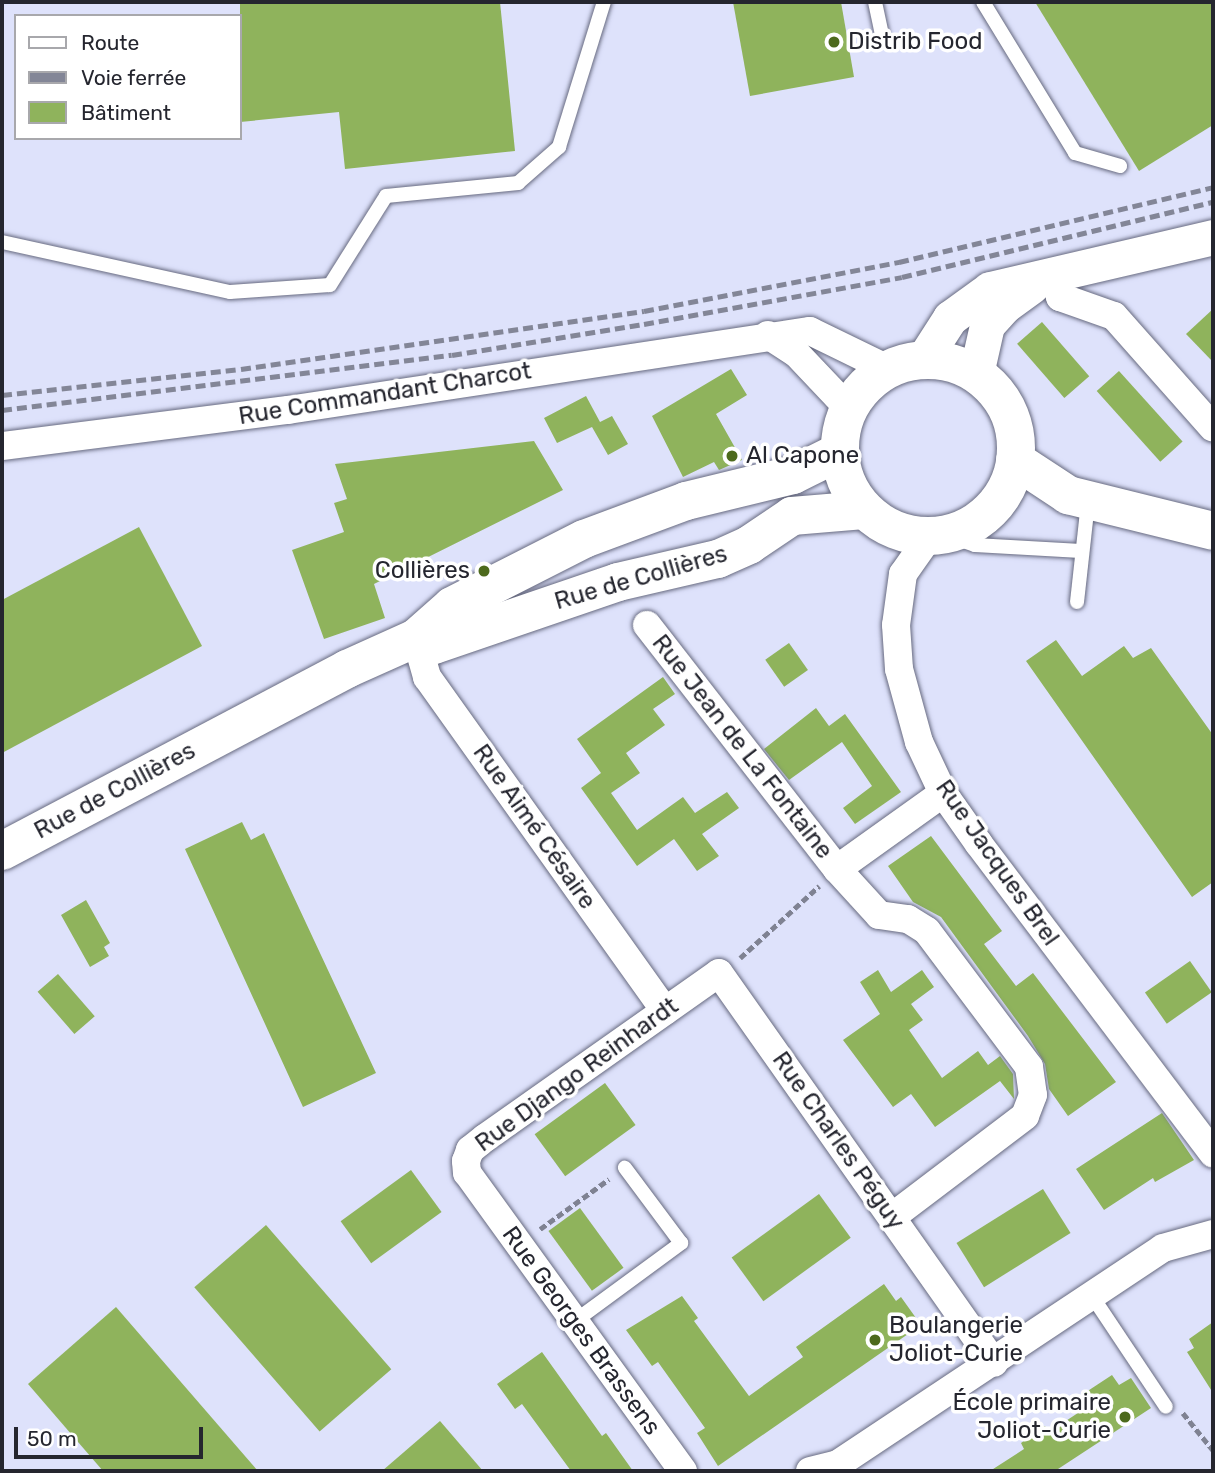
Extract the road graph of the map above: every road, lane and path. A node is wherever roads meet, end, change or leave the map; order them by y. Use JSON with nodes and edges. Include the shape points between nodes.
{"nodes":[{"id":1,"x":604,"y":2,"type":"edge"},
{"id":2,"x":875,"y":2,"type":"edge"},
{"id":3,"x":983,"y":2,"type":"edge"},
{"id":4,"x":882,"y":36,"type":"dead end"},
{"id":5,"x":1119,"y":166,"type":"dead end"},
{"id":6,"x":1213,"y":237,"type":"edge"},
{"id":7,"x":2,"y":242,"type":"edge"},
{"id":8,"x":1047,"y":278,"type":"junction"},
{"id":9,"x":768,"y":335,"type":"junction"},
{"id":10,"x":905,"y":365,"type":"junction"},
{"id":11,"x":976,"y":374,"type":"junction"},
{"id":12,"x":848,"y":408,"type":"junction"},
{"id":13,"x":1213,"y":428,"type":"edge"},
{"id":14,"x":2,"y":446,"type":"edge"},
{"id":15,"x":839,"y":452,"type":"junction"},
{"id":16,"x":1016,"y":460,"type":"junction"},
{"id":17,"x":1088,"y":500,"type":"junction"},
{"id":18,"x":864,"y":510,"type":"junction"},
{"id":19,"x":1213,"y":531,"type":"edge"},
{"id":20,"x":938,"y":536,"type":"junction"},
{"id":21,"x":1081,"y":551,"type":"junction"},
{"id":22,"x":1077,"y":602,"type":"dead end"},
{"id":23,"x":647,"y":625,"type":"dead end"},
{"id":24,"x":416,"y":638,"type":"junction"},
{"id":25,"x":943,"y":793,"type":"junction"},
{"id":26,"x":2,"y":851,"type":"edge"},
{"id":27,"x":837,"y":869,"type":"junction"},
{"id":28,"x":729,"y":966,"type":"junction"},
{"id":29,"x":665,"y":1011,"type":"junction"},
{"id":30,"x":1213,"y":1153,"type":"edge"},
{"id":31,"x":625,"y":1168,"type":"joint"},
{"id":32,"x":480,"y":1190,"type":"joint"},
{"id":33,"x":892,"y":1217,"type":"junction"},
{"id":34,"x":1213,"y":1234,"type":"edge"},
{"id":35,"x":519,"y":1244,"type":"junction"},
{"id":36,"x":1092,"y":1296,"type":"junction"},
{"id":37,"x":575,"y":1321,"type":"junction"},
{"id":38,"x":994,"y":1363,"type":"junction"},
{"id":39,"x":1166,"y":1407,"type":"dead end"},
{"id":40,"x":683,"y":1471,"type":"edge"},
{"id":41,"x":810,"y":1471,"type":"edge"}],
"edges":[{"from":1,"to":7,"type":"lane","via":[[559,147],[518,183],[386,196],[330,285],[230,292]]},
{"from":2,"to":4,"type":"lane"},
{"from":3,"to":5,"type":"lane","via":[[1075,153]]},
{"from":6,"to":8,"type":"street"},
{"from":8,"to":10,"type":"street","via":[[990,289],[950,318]]},
{"from":8,"to":11,"type":"street","via":[[1004,306],[987,326]]},
{"from":8,"to":13,"type":"street","via":[[1060,297],[1114,316]]},
{"from":9,"to":10,"type":"street","name":"Rue Commandant Charcot","via":[[810,331]]},
{"from":9,"to":12,"type":"street","via":[[796,353]]},
{"from":9,"to":14,"type":"street","name":"Rue Commandant Charcot","via":[[288,410]]},
{"from":10,"to":11,"type":"main road","via":[[943,361]]},
{"from":10,"to":12,"type":"main road","via":[[863,388]]},
{"from":11,"to":16,"type":"main road","via":[[1002,399],[1011,418]]},
{"from":12,"to":15,"type":"main road"},
{"from":15,"to":18,"type":"main road","via":[[848,488]]},
{"from":15,"to":24,"type":"main road","name":"Rue de Collières","via":[[793,475],[686,501],[584,539],[452,606]]},
{"from":16,"to":17,"type":"main road","via":[[1068,495]]},
{"from":16,"to":20,"type":"main road","via":[[998,503],[981,519]]},
{"from":17,"to":19,"type":"main road"},
{"from":17,"to":21,"type":"lane"},
{"from":18,"to":20,"type":"main road","via":[[891,529]]},
{"from":18,"to":24,"type":"main road","name":"Rue de Collières","via":[[792,516],[718,559],[618,582],[433,645]]},
{"from":20,"to":21,"type":"lane","via":[[975,545]]},
{"from":20,"to":25,"type":"street","name":"Rue Jacques Brel","via":[[903,574],[896,625],[899,669],[912,718]]},
{"from":21,"to":22,"type":"lane"},
{"from":23,"to":27,"type":"street","name":"Rue Jean de La Fontaine"},
{"from":24,"to":26,"type":"main road","name":"Rue de Collières","via":[[347,668]]},
{"from":24,"to":29,"type":"street","name":"Rue Aimé Césaire","via":[[427,677]]},
{"from":25,"to":27,"type":"street","name":"Rue Jean de La Fontaine"},
{"from":25,"to":30,"type":"street","name":"Rue Jacques Brel"},
{"from":27,"to":28,"type":"path"},
{"from":27,"to":33,"type":"street","name":"Rue Jean de La Fontaine","via":[[879,915],[908,919],[927,931],[1029,1067],[1033,1094],[1025,1116]]},
{"from":28,"to":29,"type":"street","name":"Rue Django Reinhardt"},
{"from":28,"to":33,"type":"street","name":"Rue Charles Péguy"},
{"from":29,"to":32,"type":"street","name":"Rue Django Reinhardt","via":[[470,1150],[467,1172]]},
{"from":31,"to":35,"type":"path"},
{"from":31,"to":37,"type":"lane","via":[[681,1243]]},
{"from":32,"to":35,"type":"street","name":"Rue Georges Brassens"},
{"from":33,"to":38,"type":"street","name":"Rue Charles Péguy"},
{"from":34,"to":36,"type":"street","via":[[1163,1248]]},
{"from":35,"to":37,"type":"street","name":"Rue Georges Brassens"},
{"from":36,"to":38,"type":"street"},
{"from":36,"to":39,"type":"lane"},
{"from":37,"to":40,"type":"street","name":"Rue Georges Brassens"},
{"from":38,"to":41,"type":"street","via":[[838,1464]]}]}
